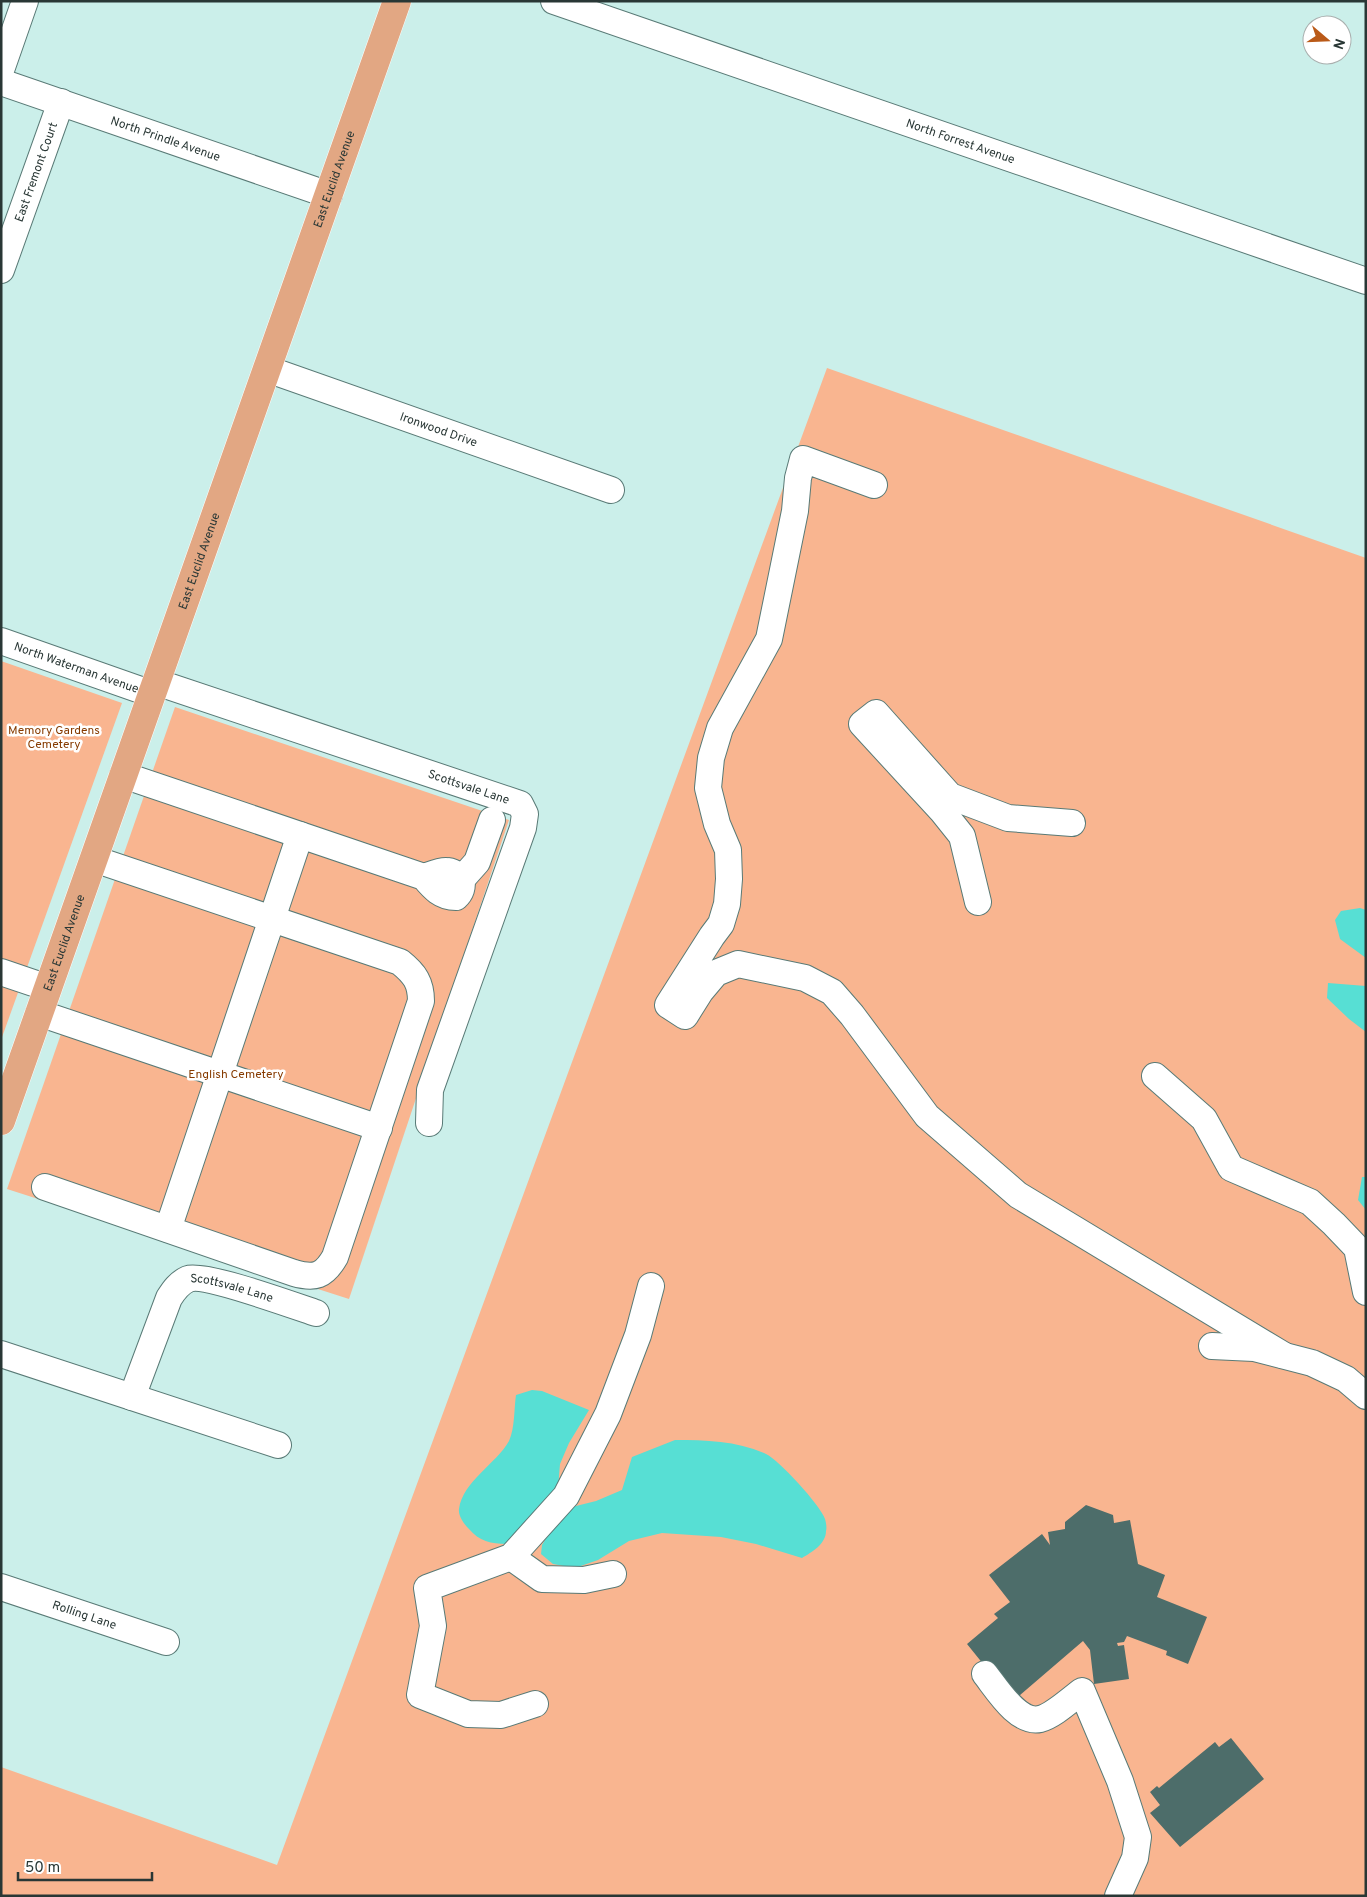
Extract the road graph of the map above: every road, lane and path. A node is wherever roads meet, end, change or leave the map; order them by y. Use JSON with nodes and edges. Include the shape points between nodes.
{"nodes":[{"id":1,"x":397,"y":1,"type":"edge"},
{"id":2,"x":554,"y":1,"type":"edge"},
{"id":3,"x":15,"y":11,"type":"edge"},
{"id":4,"x":1,"y":70,"type":"edge"},
{"id":5,"x":1,"y":82,"type":"edge"},
{"id":6,"x":61,"y":102,"type":"junction"},
{"id":7,"x":328,"y":195,"type":"junction"},
{"id":8,"x":1,"y":270,"type":"edge"},
{"id":9,"x":1366,"y":281,"type":"edge"},
{"id":10,"x":267,"y":370,"type":"junction"},
{"id":11,"x":874,"y":485,"type":"dead end"},
{"id":12,"x":611,"y":490,"type":"dead end"},
{"id":13,"x":1,"y":640,"type":"edge"},
{"id":14,"x":154,"y":688,"type":"junction"},
{"id":15,"x":123,"y":775,"type":"junction"},
{"id":16,"x":492,"y":820,"type":"dead end"},
{"id":17,"x":1072,"y":823,"type":"dead end"},
{"id":18,"x":300,"y":835,"type":"junction"},
{"id":19,"x":94,"y":859,"type":"junction"},
{"id":20,"x":978,"y":902,"type":"dead end"},
{"id":21,"x":272,"y":919,"type":"junction"},
{"id":22,"x":721,"y":924,"type":"junction"},
{"id":23,"x":747,"y":966,"type":"junction"},
{"id":24,"x":1,"y":972,"type":"edge"},
{"id":25,"x":48,"y":988,"type":"junction"},
{"id":26,"x":39,"y":1013,"type":"junction"},
{"id":27,"x":220,"y":1074,"type":"junction"},
{"id":28,"x":1155,"y":1076,"type":"dead end"},
{"id":29,"x":1,"y":1121,"type":"edge"},
{"id":30,"x":429,"y":1123,"type":"dead end"},
{"id":31,"x":379,"y":1128,"type":"junction"},
{"id":32,"x":45,"y":1187,"type":"dead end"},
{"id":33,"x":168,"y":1229,"type":"junction"},
{"id":34,"x":651,"y":1286,"type":"dead end"},
{"id":35,"x":1366,"y":1292,"type":"edge"},
{"id":36,"x":316,"y":1313,"type":"dead end"},
{"id":37,"x":1212,"y":1346,"type":"dead end"},
{"id":38,"x":1,"y":1354,"type":"edge"},
{"id":39,"x":1283,"y":1355,"type":"junction"},
{"id":40,"x":1366,"y":1396,"type":"edge"},
{"id":41,"x":132,"y":1397,"type":"junction"},
{"id":42,"x":278,"y":1445,"type":"dead end"},
{"id":43,"x":512,"y":1557,"type":"junction"},
{"id":44,"x":613,"y":1574,"type":"dead end"},
{"id":45,"x":1,"y":1587,"type":"edge"},
{"id":46,"x":166,"y":1642,"type":"dead end"},
{"id":47,"x":985,"y":1674,"type":"dead end"},
{"id":48,"x":534,"y":1704,"type":"dead end"},
{"id":49,"x":1118,"y":1896,"type":"edge"}],
"edges":[{"from":1,"to":7,"type":"main road","name":"East Euclid Avenue"},
{"from":2,"to":9,"type":"street","name":"North Forrest Avenue"},
{"from":3,"to":4,"type":"street"},
{"from":5,"to":6,"type":"street","name":"North Prindle Avenue"},
{"from":6,"to":7,"type":"street","name":"North Prindle Avenue"},
{"from":6,"to":8,"type":"street","name":"East Fremont Court"},
{"from":7,"to":10,"type":"main road","name":"East Euclid Avenue"},
{"from":10,"to":12,"type":"street","name":"Ironwood Drive"},
{"from":10,"to":14,"type":"main road","name":"East Euclid Avenue"},
{"from":11,"to":22,"type":"street","via":[[803,459],[769,639],[720,728],[711,758],[708,788],[728,850],[727,904]]},
{"from":13,"to":14,"type":"street","name":"North Waterman Avenue"},
{"from":14,"to":15,"type":"main road","name":"East Euclid Avenue"},
{"from":14,"to":30,"type":"street","name":"Scottsvale Lane","via":[[520,804],[525,814],[523,828],[430,1090]]},
{"from":15,"to":18,"type":"street"},
{"from":15,"to":19,"type":"main road","name":"East Euclid Avenue"},
{"from":16,"to":18,"type":"street","via":[[477,862],[461,880],[461,892],[456,897],[438,892],[424,877]]},
{"from":17,"to":20,"type":"street","via":[[1008,818],[950,796],[876,713],[862,724],[962,836]]},
{"from":18,"to":21,"type":"street"},
{"from":19,"to":21,"type":"street"},
{"from":19,"to":25,"type":"main road","name":"East Euclid Avenue"},
{"from":21,"to":27,"type":"street"},
{"from":21,"to":31,"type":"street","via":[[400,962],[415,974],[421,1001]]},
{"from":22,"to":23,"type":"street"},
{"from":22,"to":23,"type":"street","via":[[668,1005],[685,1016],[716,973],[738,964]]},
{"from":23,"to":39,"type":"street","via":[[805,978],[832,992],[927,1116],[1018,1195]]},
{"from":24,"to":25,"type":"street"},
{"from":25,"to":26,"type":"main road","name":"East Euclid Avenue"},
{"from":26,"to":27,"type":"street"},
{"from":26,"to":29,"type":"main road","name":"East Euclid Avenue"},
{"from":27,"to":31,"type":"street"},
{"from":27,"to":33,"type":"street"},
{"from":28,"to":35,"type":"street","via":[[1204,1119],[1231,1168],[1310,1202],[1334,1224],[1357,1248]]},
{"from":31,"to":33,"type":"street","via":[[335,1257],[322,1273],[306,1276]]},
{"from":32,"to":33,"type":"street"},
{"from":34,"to":43,"type":"street","via":[[638,1335],[608,1414],[575,1480],[566,1496]]},
{"from":36,"to":41,"type":"street","name":"Scottsvale Lane","via":[[210,1280],[190,1278],[176,1287],[169,1298]]},
{"from":37,"to":39,"type":"street","via":[[1254,1348]]},
{"from":38,"to":41,"type":"street"},
{"from":39,"to":40,"type":"street","via":[[1312,1363],[1346,1379]]},
{"from":41,"to":42,"type":"street"},
{"from":43,"to":44,"type":"street","via":[[542,1579],[584,1580]]},
{"from":43,"to":48,"type":"street","via":[[427,1588],[433,1626],[420,1695],[468,1714],[501,1715]]},
{"from":45,"to":46,"type":"street","name":"Rolling Lane"},
{"from":47,"to":49,"type":"street","via":[[1019,1715],[1032,1720],[1050,1714],[1082,1691],[1120,1781],[1138,1837],[1134,1858]]}]}
